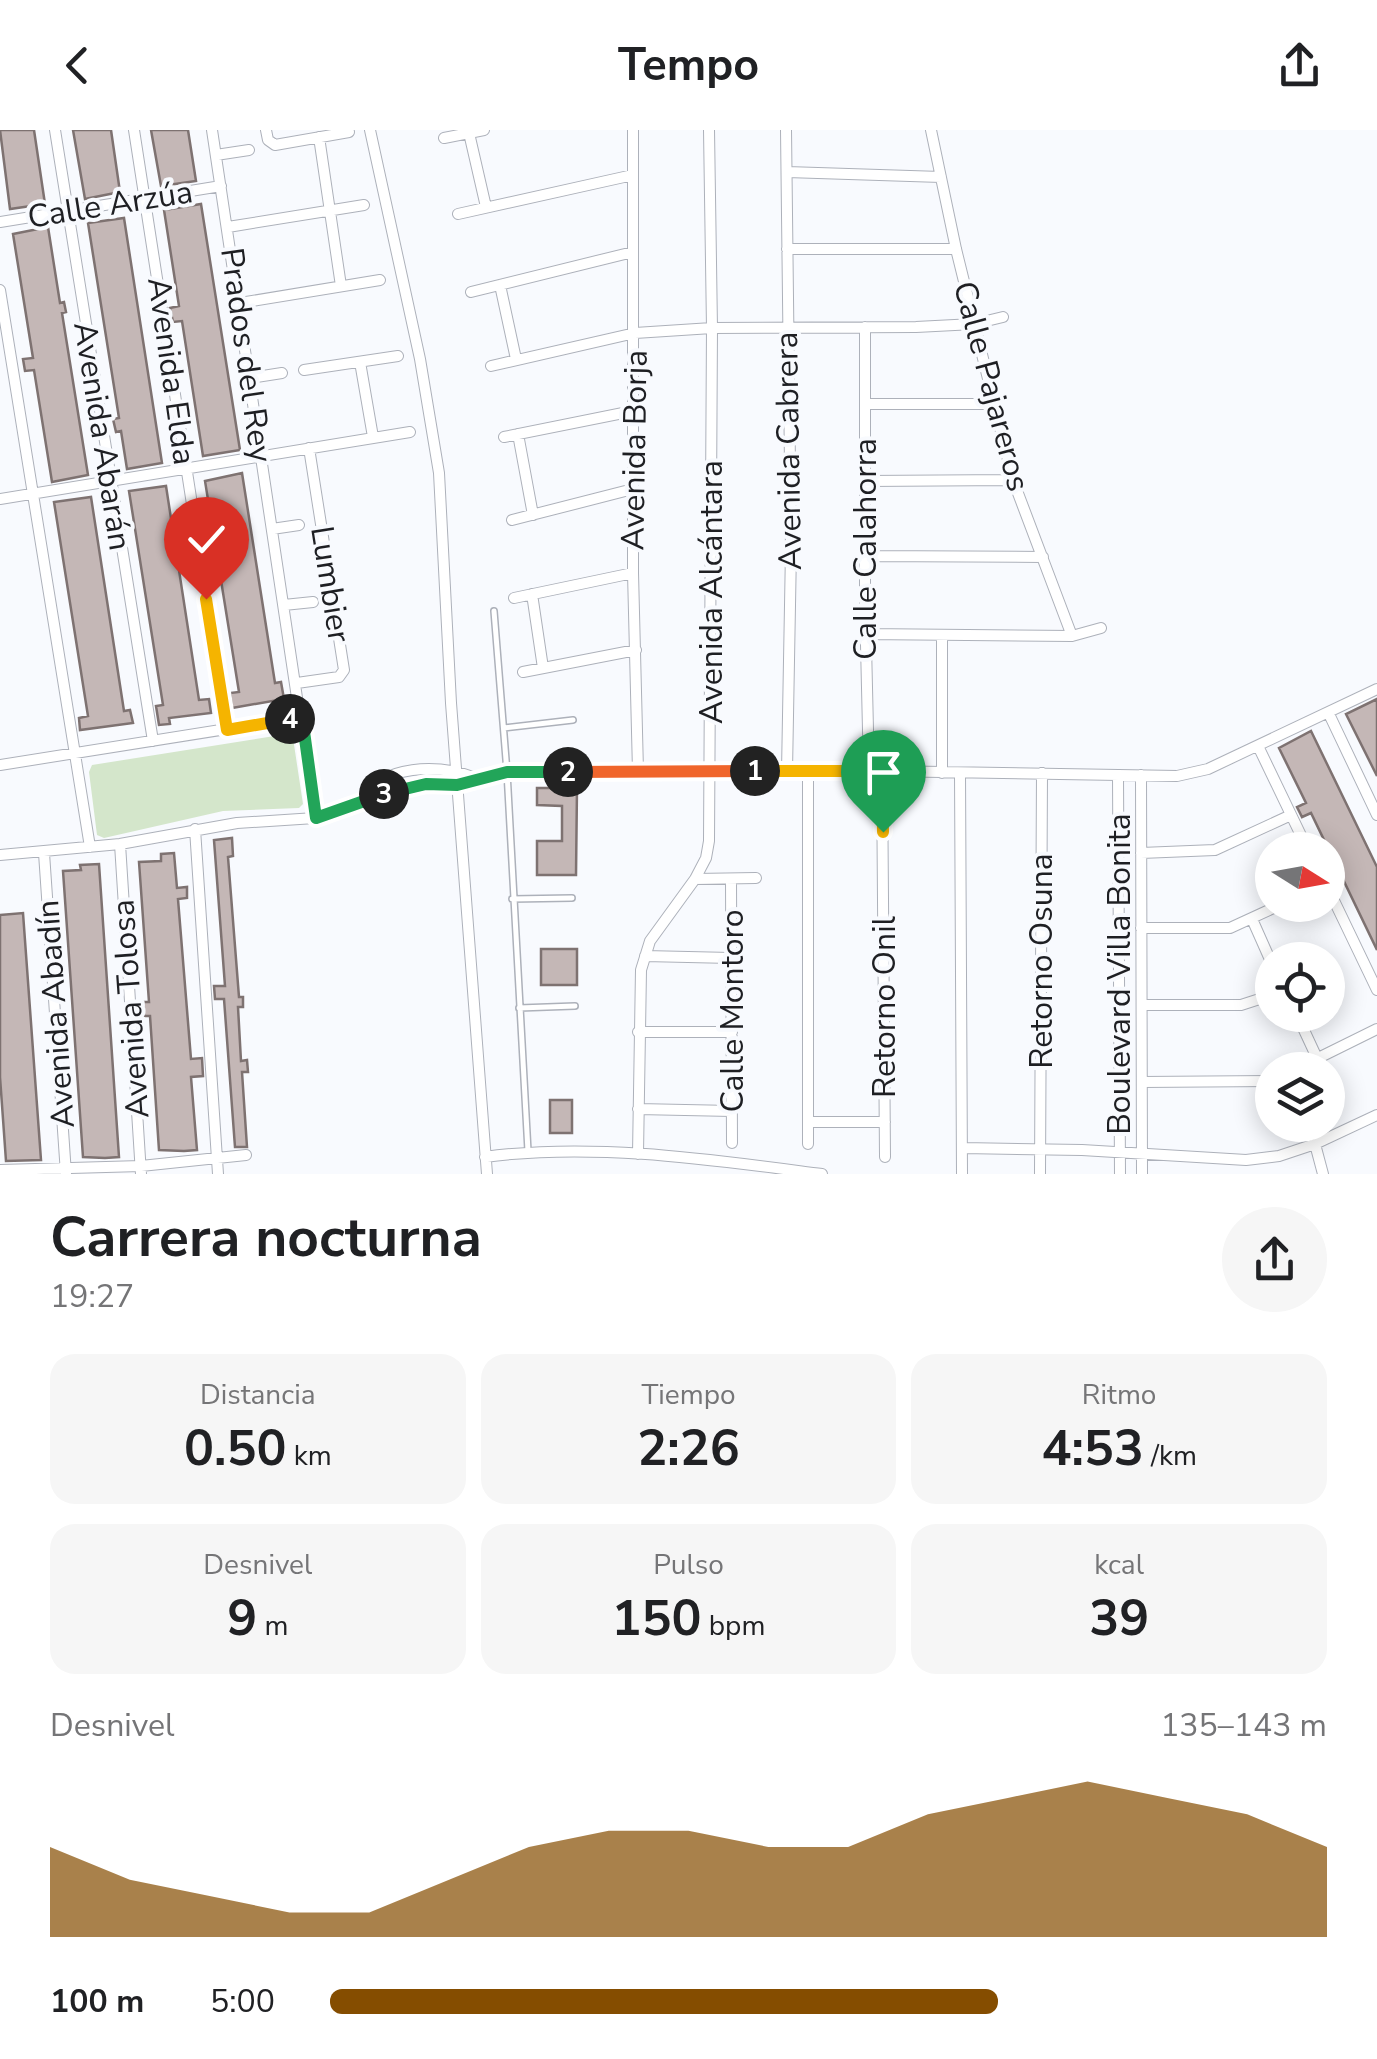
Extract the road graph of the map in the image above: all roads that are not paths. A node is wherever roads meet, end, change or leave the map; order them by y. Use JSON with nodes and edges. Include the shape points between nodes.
{"nodes":[{"id":1,"x":55,"y":130,"type":"edge"},
{"id":2,"x":134,"y":130,"type":"edge"},
{"id":3,"x":212,"y":130,"type":"edge"},
{"id":4,"x":266,"y":130,"type":"edge"},
{"id":5,"x":370,"y":130,"type":"edge"},
{"id":6,"x":484,"y":130,"type":"edge"},
{"id":7,"x":634,"y":130,"type":"edge"},
{"id":8,"x":709,"y":130,"type":"edge"},
{"id":9,"x":786,"y":130,"type":"edge"},
{"id":10,"x":931,"y":130,"type":"edge"},
{"id":11,"x":349,"y":132,"type":"edge"},
{"id":12,"x":469,"y":133,"type":"junction"},
{"id":13,"x":319,"y":137,"type":"junction"},
{"id":14,"x":444,"y":138,"type":"dead end"},
{"id":15,"x":249,"y":150,"type":"dead end"},
{"id":16,"x":216,"y":155,"type":"junction"},
{"id":17,"x":787,"y":172,"type":"junction"},
{"id":18,"x":633,"y":175,"type":"junction"},
{"id":19,"x":942,"y":177,"type":"junction"},
{"id":20,"x":221,"y":186,"type":"junction"},
{"id":21,"x":146,"y":198,"type":"junction"},
{"id":22,"x":364,"y":204,"type":"dead end"},
{"id":23,"x":486,"y":207,"type":"junction"},
{"id":24,"x":330,"y":211,"type":"junction"},
{"id":25,"x":68,"y":212,"type":"junction"},
{"id":26,"x":458,"y":214,"type":"dead end"},
{"id":27,"x":0,"y":222,"type":"edge"},
{"id":28,"x":228,"y":226,"type":"junction"},
{"id":29,"x":787,"y":249,"type":"junction"},
{"id":30,"x":956,"y":250,"type":"junction"},
{"id":31,"x":633,"y":252,"type":"junction"},
{"id":32,"x":380,"y":280,"type":"dead end"},
{"id":33,"x":500,"y":285,"type":"junction"},
{"id":34,"x":341,"y":286,"type":"junction"},
{"id":35,"x":0,"y":290,"type":"edge"},
{"id":36,"x":471,"y":292,"type":"dead end"},
{"id":37,"x":240,"y":303,"type":"junction"},
{"id":38,"x":1002,"y":317,"type":"dead end"},
{"id":39,"x":974,"y":324,"type":"junction"},
{"id":40,"x":865,"y":326,"type":"junction"},
{"id":41,"x":787,"y":327,"type":"junction"},
{"id":42,"x":712,"y":328,"type":"junction"},
{"id":43,"x":636,"y":334,"type":"junction"},
{"id":44,"x":398,"y":356,"type":"dead end"},
{"id":45,"x":516,"y":358,"type":"junction"},
{"id":46,"x":360,"y":362,"type":"junction"},
{"id":47,"x":490,"y":366,"type":"dead end"},
{"id":48,"x":304,"y":370,"type":"dead end"},
{"id":49,"x":282,"y":373,"type":"dead end"},
{"id":50,"x":250,"y":378,"type":"junction"},
{"id":51,"x":864,"y":404,"type":"junction"},
{"id":52,"x":993,"y":404,"type":"junction"},
{"id":53,"x":633,"y":411,"type":"junction"},
{"id":54,"x":410,"y":432,"type":"dead end"},
{"id":55,"x":518,"y":434,"type":"junction"},
{"id":56,"x":373,"y":437,"type":"junction"},
{"id":57,"x":504,"y":437,"type":"dead end"},
{"id":58,"x":310,"y":448,"type":"junction"},
{"id":59,"x":262,"y":455,"type":"junction"},
{"id":60,"x":186,"y":468,"type":"junction"},
{"id":61,"x":865,"y":480,"type":"junction"},
{"id":62,"x":1013,"y":480,"type":"junction"},
{"id":63,"x":110,"y":481,"type":"junction"},
{"id":64,"x":633,"y":489,"type":"junction"},
{"id":65,"x":32,"y":494,"type":"junction"},
{"id":66,"x":0,"y":499,"type":"edge"},
{"id":67,"x":533,"y":515,"type":"junction"},
{"id":68,"x":512,"y":520,"type":"dead end"},
{"id":69,"x":298,"y":525,"type":"dead end"},
{"id":70,"x":272,"y":529,"type":"junction"},
{"id":71,"x":865,"y":556,"type":"junction"},
{"id":72,"x":1043,"y":557,"type":"junction"},
{"id":73,"x":633,"y":573,"type":"junction"},
{"id":74,"x":532,"y":594,"type":"junction"},
{"id":75,"x":514,"y":598,"type":"dead end"},
{"id":76,"x":313,"y":602,"type":"dead end"},
{"id":77,"x":284,"y":605,"type":"junction"},
{"id":78,"x":494,"y":611,"type":"dead end"},
{"id":79,"x":1101,"y":628,"type":"dead end"},
{"id":80,"x":865,"y":634,"type":"junction"},
{"id":81,"x":942,"y":636,"type":"junction"},
{"id":82,"x":1072,"y":636,"type":"junction"},
{"id":83,"x":636,"y":650,"type":"junction"},
{"id":84,"x":544,"y":668,"type":"junction"},
{"id":85,"x":523,"y":672,"type":"dead end"},
{"id":86,"x":298,"y":683,"type":"junction"},
{"id":87,"x":1377,"y":689,"type":"edge"},
{"id":88,"x":1329,"y":714,"type":"junction"},
{"id":89,"x":302,"y":717,"type":"junction"},
{"id":90,"x":573,"y":720,"type":"dead end"},
{"id":91,"x":504,"y":728,"type":"junction"},
{"id":92,"x":227,"y":730,"type":"junction"},
{"id":93,"x":153,"y":741,"type":"junction"},
{"id":94,"x":1258,"y":746,"type":"junction"},
{"id":95,"x":72,"y":752,"type":"junction"},
{"id":96,"x":0,"y":765,"type":"edge"},
{"id":97,"x":456,"y":770,"type":"junction"},
{"id":98,"x":638,"y":770,"type":"junction"},
{"id":99,"x":710,"y":771,"type":"junction"},
{"id":100,"x":507,"y":772,"type":"junction"},
{"id":101,"x":788,"y":772,"type":"junction"},
{"id":102,"x":808,"y":772,"type":"junction"},
{"id":103,"x":876,"y":772,"type":"junction"},
{"id":104,"x":942,"y":773,"type":"junction"},
{"id":105,"x":960,"y":773,"type":"junction"},
{"id":106,"x":1042,"y":773,"type":"junction"},
{"id":107,"x":1118,"y":775,"type":"junction"},
{"id":108,"x":1141,"y":775,"type":"junction"},
{"id":109,"x":476,"y":778,"type":"junction"},
{"id":110,"x":457,"y":785,"type":"junction"},
{"id":111,"x":360,"y":802,"type":"junction"},
{"id":112,"x":1290,"y":814,"type":"junction"},
{"id":113,"x":1377,"y":815,"type":"edge"},
{"id":114,"x":316,"y":818,"type":"junction"},
{"id":115,"x":196,"y":829,"type":"junction"},
{"id":116,"x":1299,"y":832,"type":"edge"},
{"id":117,"x":120,"y":844,"type":"junction"},
{"id":118,"x":90,"y":847,"type":"junction"},
{"id":119,"x":44,"y":853,"type":"junction"},
{"id":120,"x":1141,"y":853,"type":"junction"},
{"id":121,"x":0,"y":855,"type":"edge"},
{"id":122,"x":756,"y":878,"type":"dead end"},
{"id":123,"x":695,"y":879,"type":"junction"},
{"id":124,"x":731,"y":879,"type":"junction"},
{"id":125,"x":572,"y":898,"type":"dead end"},
{"id":126,"x":512,"y":899,"type":"junction"},
{"id":127,"x":1255,"y":918,"type":"edge"},
{"id":128,"x":1252,"y":919,"type":"junction"},
{"id":129,"x":1344,"y":922,"type":"edge"},
{"id":130,"x":1141,"y":928,"type":"junction"},
{"id":131,"x":1262,"y":942,"type":"edge"},
{"id":132,"x":645,"y":956,"type":"junction"},
{"id":133,"x":731,"y":958,"type":"junction"},
{"id":134,"x":1377,"y":990,"type":"edge"},
{"id":135,"x":1255,"y":1000,"type":"edge"},
{"id":136,"x":1142,"y":1005,"type":"junction"},
{"id":137,"x":575,"y":1006,"type":"dead end"},
{"id":138,"x":519,"y":1008,"type":"junction"},
{"id":139,"x":1377,"y":1029,"type":"edge"},
{"id":140,"x":638,"y":1032,"type":"junction"},
{"id":141,"x":732,"y":1032,"type":"junction"},
{"id":142,"x":1329,"y":1052,"type":"edge"},
{"id":143,"x":1255,"y":1081,"type":"edge"},
{"id":144,"x":1142,"y":1082,"type":"junction"},
{"id":145,"x":638,"y":1110,"type":"junction"},
{"id":146,"x":732,"y":1111,"type":"junction"},
{"id":147,"x":1377,"y":1115,"type":"edge"},
{"id":148,"x":808,"y":1122,"type":"junction"},
{"id":149,"x":884,"y":1122,"type":"junction"},
{"id":150,"x":732,"y":1143,"type":"dead end"},
{"id":151,"x":808,"y":1144,"type":"dead end"},
{"id":152,"x":1314,"y":1144,"type":"junction"},
{"id":153,"x":963,"y":1148,"type":"junction"},
{"id":154,"x":1040,"y":1149,"type":"junction"},
{"id":155,"x":528,"y":1151,"type":"junction"},
{"id":156,"x":638,"y":1154,"type":"junction"},
{"id":157,"x":1120,"y":1154,"type":"junction"},
{"id":158,"x":246,"y":1155,"type":"dead end"},
{"id":159,"x":1143,"y":1156,"type":"junction"},
{"id":160,"x":216,"y":1157,"type":"junction"},
{"id":161,"x":485,"y":1157,"type":"junction"},
{"id":162,"x":885,"y":1157,"type":"dead end"},
{"id":163,"x":1246,"y":1160,"type":"junction"},
{"id":164,"x":0,"y":1170,"type":"edge"},
{"id":165,"x":141,"y":1170,"type":"edge"},
{"id":166,"x":65,"y":1171,"type":"edge"},
{"id":167,"x":218,"y":1174,"type":"edge"},
{"id":168,"x":486,"y":1174,"type":"edge"},
{"id":169,"x":822,"y":1174,"type":"edge"},
{"id":170,"x":962,"y":1174,"type":"edge"},
{"id":171,"x":1040,"y":1174,"type":"edge"},
{"id":172,"x":1120,"y":1174,"type":"edge"},
{"id":173,"x":1142,"y":1174,"type":"edge"},
{"id":174,"x":1249,"y":1174,"type":"edge"},
{"id":175,"x":1323,"y":1174,"type":"edge"}],
"edges":[{"from":1,"to":25,"type":"street","name":"Avenida Abarán"},
{"from":2,"to":21,"type":"street","name":"Avenida Elda"},
{"from":3,"to":16,"type":"street","name":"Prados del Rey"},
{"from":4,"to":13,"type":"street","via":[[275,144]]},
{"from":5,"to":97,"type":"street","via":[[434,434]]},
{"from":6,"to":12,"type":"street"},
{"from":7,"to":18,"type":"street","name":"Avenida Borja"},
{"from":8,"to":42,"type":"street","name":"Avenida Alcántara"},
{"from":9,"to":17,"type":"street","name":"Avenida Cabrera"},
{"from":10,"to":19,"type":"street","name":"Calle Pajareros"},
{"from":11,"to":13,"type":"street"},
{"from":12,"to":14,"type":"street"},
{"from":12,"to":23,"type":"street"},
{"from":13,"to":24,"type":"street"},
{"from":15,"to":16,"type":"street"},
{"from":16,"to":20,"type":"street","name":"Prados del Rey"},
{"from":17,"to":19,"type":"street"},
{"from":17,"to":29,"type":"street","name":"Avenida Cabrera"},
{"from":18,"to":23,"type":"street"},
{"from":18,"to":31,"type":"street","name":"Avenida Borja"},
{"from":19,"to":30,"type":"street","name":"Calle Pajareros"},
{"from":20,"to":21,"type":"street","name":"Calle Arzúa"},
{"from":20,"to":28,"type":"street","name":"Prados del Rey"},
{"from":21,"to":25,"type":"street","name":"Calle Arzúa"},
{"from":21,"to":60,"type":"street","name":"Avenida Elda"},
{"from":22,"to":24,"type":"street"},
{"from":23,"to":26,"type":"street"},
{"from":24,"to":28,"type":"street"},
{"from":24,"to":34,"type":"street"},
{"from":25,"to":27,"type":"street","name":"Calle Arzúa"},
{"from":25,"to":63,"type":"street","name":"Avenida Abarán"},
{"from":28,"to":37,"type":"street","name":"Prados del Rey"},
{"from":29,"to":30,"type":"street"},
{"from":29,"to":41,"type":"street","name":"Avenida Cabrera"},
{"from":30,"to":39,"type":"street","name":"Calle Pajareros"},
{"from":31,"to":33,"type":"street"},
{"from":31,"to":43,"type":"street","name":"Avenida Borja"},
{"from":32,"to":34,"type":"street"},
{"from":33,"to":36,"type":"street"},
{"from":33,"to":45,"type":"street"},
{"from":34,"to":37,"type":"street"},
{"from":35,"to":65,"type":"street"},
{"from":37,"to":50,"type":"street","name":"Prados del Rey"},
{"from":38,"to":39,"type":"street"},
{"from":39,"to":40,"type":"street"},
{"from":39,"to":52,"type":"street","name":"Calle Pajareros"},
{"from":40,"to":41,"type":"street"},
{"from":40,"to":51,"type":"street","name":"Calle Calahorra"},
{"from":41,"to":42,"type":"street"},
{"from":41,"to":101,"type":"street","name":"Avenida Cabrera"},
{"from":42,"to":43,"type":"street"},
{"from":42,"to":99,"type":"street","name":"Avenida Alcántara"},
{"from":43,"to":45,"type":"street"},
{"from":43,"to":53,"type":"street","name":"Avenida Borja"},
{"from":44,"to":46,"type":"street"},
{"from":45,"to":47,"type":"street"},
{"from":46,"to":48,"type":"street"},
{"from":46,"to":56,"type":"street"},
{"from":49,"to":50,"type":"street"},
{"from":50,"to":59,"type":"street","name":"Prados del Rey"},
{"from":51,"to":52,"type":"street"},
{"from":51,"to":61,"type":"street","name":"Calle Calahorra"},
{"from":52,"to":62,"type":"street","name":"Calle Pajareros"},
{"from":53,"to":55,"type":"street"},
{"from":53,"to":64,"type":"street","name":"Avenida Borja"},
{"from":54,"to":56,"type":"street"},
{"from":55,"to":57,"type":"street"},
{"from":55,"to":67,"type":"street"},
{"from":56,"to":58,"type":"street"},
{"from":58,"to":59,"type":"street"},
{"from":58,"to":86,"type":"street","name":"Lumbier","via":[[344,670],[339,678]]},
{"from":59,"to":60,"type":"street"},
{"from":59,"to":70,"type":"street","name":"Prados del Rey"},
{"from":60,"to":63,"type":"street"},
{"from":60,"to":92,"type":"street","name":"Avenida Elda"},
{"from":61,"to":62,"type":"street"},
{"from":61,"to":71,"type":"street","name":"Calle Calahorra"},
{"from":62,"to":72,"type":"street","name":"Calle Pajareros"},
{"from":63,"to":65,"type":"street"},
{"from":63,"to":93,"type":"street","name":"Avenida Abarán"},
{"from":64,"to":67,"type":"street"},
{"from":64,"to":73,"type":"street","name":"Avenida Borja"},
{"from":65,"to":66,"type":"street"},
{"from":65,"to":95,"type":"street"},
{"from":67,"to":68,"type":"street"},
{"from":69,"to":70,"type":"street"},
{"from":70,"to":77,"type":"street","name":"Prados del Rey"},
{"from":71,"to":72,"type":"street"},
{"from":71,"to":80,"type":"street","name":"Calle Calahorra"},
{"from":72,"to":82,"type":"street","name":"Calle Pajareros"},
{"from":73,"to":74,"type":"street"},
{"from":73,"to":83,"type":"street","name":"Avenida Borja"},
{"from":74,"to":75,"type":"street"},
{"from":74,"to":84,"type":"street"},
{"from":76,"to":77,"type":"street"},
{"from":77,"to":86,"type":"street","name":"Prados del Rey"},
{"from":78,"to":91,"type":"lane"},
{"from":79,"to":82,"type":"street"},
{"from":80,"to":81,"type":"street"},
{"from":80,"to":103,"type":"street","name":"Calle Calahorra"},
{"from":81,"to":82,"type":"street"},
{"from":81,"to":104,"type":"street"},
{"from":83,"to":84,"type":"street"},
{"from":83,"to":98,"type":"street","name":"Avenida Borja"},
{"from":84,"to":85,"type":"street"},
{"from":86,"to":89,"type":"street","name":"Prados del Rey"},
{"from":87,"to":88,"type":"street"},
{"from":88,"to":94,"type":"street"},
{"from":88,"to":113,"type":"street"},
{"from":89,"to":92,"type":"street"},
{"from":89,"to":114,"type":"street","name":"Prados del Rey"},
{"from":90,"to":91,"type":"lane"},
{"from":91,"to":100,"type":"lane"},
{"from":92,"to":93,"type":"street"},
{"from":93,"to":95,"type":"street"},
{"from":94,"to":108,"type":"street","via":[[1194,774]]},
{"from":94,"to":112,"type":"street"},
{"from":95,"to":96,"type":"street"},
{"from":95,"to":118,"type":"street"},
{"from":97,"to":109,"type":"street"},
{"from":97,"to":110,"type":"street"},
{"from":97,"to":111,"type":"street","via":[[404,772],[372,785]]},
{"from":98,"to":99,"type":"street"},
{"from":98,"to":100,"type":"street"},
{"from":99,"to":101,"type":"street"},
{"from":99,"to":123,"type":"street","name":"Avenida Alcántara","via":[[709,841]]},
{"from":100,"to":109,"type":"street"},
{"from":100,"to":126,"type":"lane"},
{"from":101,"to":102,"type":"street"},
{"from":102,"to":103,"type":"street"},
{"from":102,"to":148,"type":"street"},
{"from":103,"to":104,"type":"street"},
{"from":103,"to":149,"type":"street","name":"Retorno Onil"},
{"from":104,"to":105,"type":"street"},
{"from":105,"to":106,"type":"street"},
{"from":105,"to":153,"type":"street"},
{"from":106,"to":107,"type":"street"},
{"from":106,"to":154,"type":"street","name":"Retorno Osuna"},
{"from":107,"to":108,"type":"street"},
{"from":107,"to":157,"type":"street","name":"Boulevard Villa Bonita"},
{"from":108,"to":120,"type":"street","name":"Boulevard Villa Bonita"},
{"from":109,"to":110,"type":"street"},
{"from":110,"to":111,"type":"street","via":[[426,784]]},
{"from":110,"to":161,"type":"street"},
{"from":111,"to":114,"type":"street"},
{"from":112,"to":116,"type":"street"},
{"from":112,"to":120,"type":"street","via":[[1216,850]]},
{"from":114,"to":115,"type":"street"},
{"from":115,"to":117,"type":"street"},
{"from":115,"to":160,"type":"street"},
{"from":117,"to":118,"type":"street"},
{"from":117,"to":165,"type":"street","name":"Avenida Tolosa"},
{"from":118,"to":119,"type":"street"},
{"from":119,"to":121,"type":"street"},
{"from":119,"to":166,"type":"street","name":"Avenida Abadín"},
{"from":120,"to":130,"type":"street","name":"Boulevard Villa Bonita"},
{"from":122,"to":124,"type":"street","name":"Calle Montoro"},
{"from":123,"to":124,"type":"street","name":"Calle Montoro"},
{"from":123,"to":132,"type":"street","name":"Avenida Alcántara","via":[[655,930]]},
{"from":124,"to":133,"type":"street","name":"Calle Montoro"},
{"from":125,"to":126,"type":"lane"},
{"from":126,"to":138,"type":"lane"},
{"from":127,"to":128,"type":"street"},
{"from":128,"to":130,"type":"street","via":[[1230,928]]},
{"from":128,"to":131,"type":"street"},
{"from":129,"to":134,"type":"street"},
{"from":130,"to":136,"type":"street","name":"Boulevard Villa Bonita"},
{"from":132,"to":133,"type":"street"},
{"from":132,"to":140,"type":"street","name":"Avenida Alcántara"},
{"from":133,"to":141,"type":"street","name":"Calle Montoro"},
{"from":135,"to":136,"type":"street"},
{"from":136,"to":144,"type":"street","name":"Boulevard Villa Bonita"},
{"from":137,"to":138,"type":"lane"},
{"from":138,"to":155,"type":"lane"},
{"from":139,"to":142,"type":"street"},
{"from":140,"to":141,"type":"street"},
{"from":140,"to":145,"type":"street","name":"Avenida Alcántara"},
{"from":141,"to":146,"type":"street","name":"Calle Montoro"},
{"from":143,"to":144,"type":"street"},
{"from":144,"to":159,"type":"street","name":"Boulevard Villa Bonita"},
{"from":145,"to":146,"type":"street"},
{"from":145,"to":156,"type":"street","name":"Avenida Alcántara"},
{"from":146,"to":150,"type":"street","name":"Calle Montoro"},
{"from":147,"to":152,"type":"street"},
{"from":148,"to":149,"type":"street","name":"Retorno Onil"},
{"from":148,"to":151,"type":"street"},
{"from":149,"to":162,"type":"street","name":"Retorno Onil"},
{"from":152,"to":163,"type":"street"},
{"from":152,"to":175,"type":"street"},
{"from":153,"to":154,"type":"street"},
{"from":153,"to":170,"type":"street"},
{"from":154,"to":157,"type":"street"},
{"from":154,"to":171,"type":"street","name":"Retorno Osuna"},
{"from":155,"to":156,"type":"street"},
{"from":155,"to":161,"type":"street"},
{"from":156,"to":169,"type":"street"},
{"from":157,"to":159,"type":"street"},
{"from":157,"to":172,"type":"street","name":"Boulevard Villa Bonita"},
{"from":158,"to":160,"type":"street"},
{"from":159,"to":163,"type":"street"},
{"from":159,"to":173,"type":"street","name":"Boulevard Villa Bonita"},
{"from":160,"to":165,"type":"street"},
{"from":160,"to":167,"type":"street"},
{"from":161,"to":168,"type":"street"},
{"from":163,"to":174,"type":"street"},
{"from":164,"to":166,"type":"street"},
{"from":165,"to":166,"type":"street"}]}
